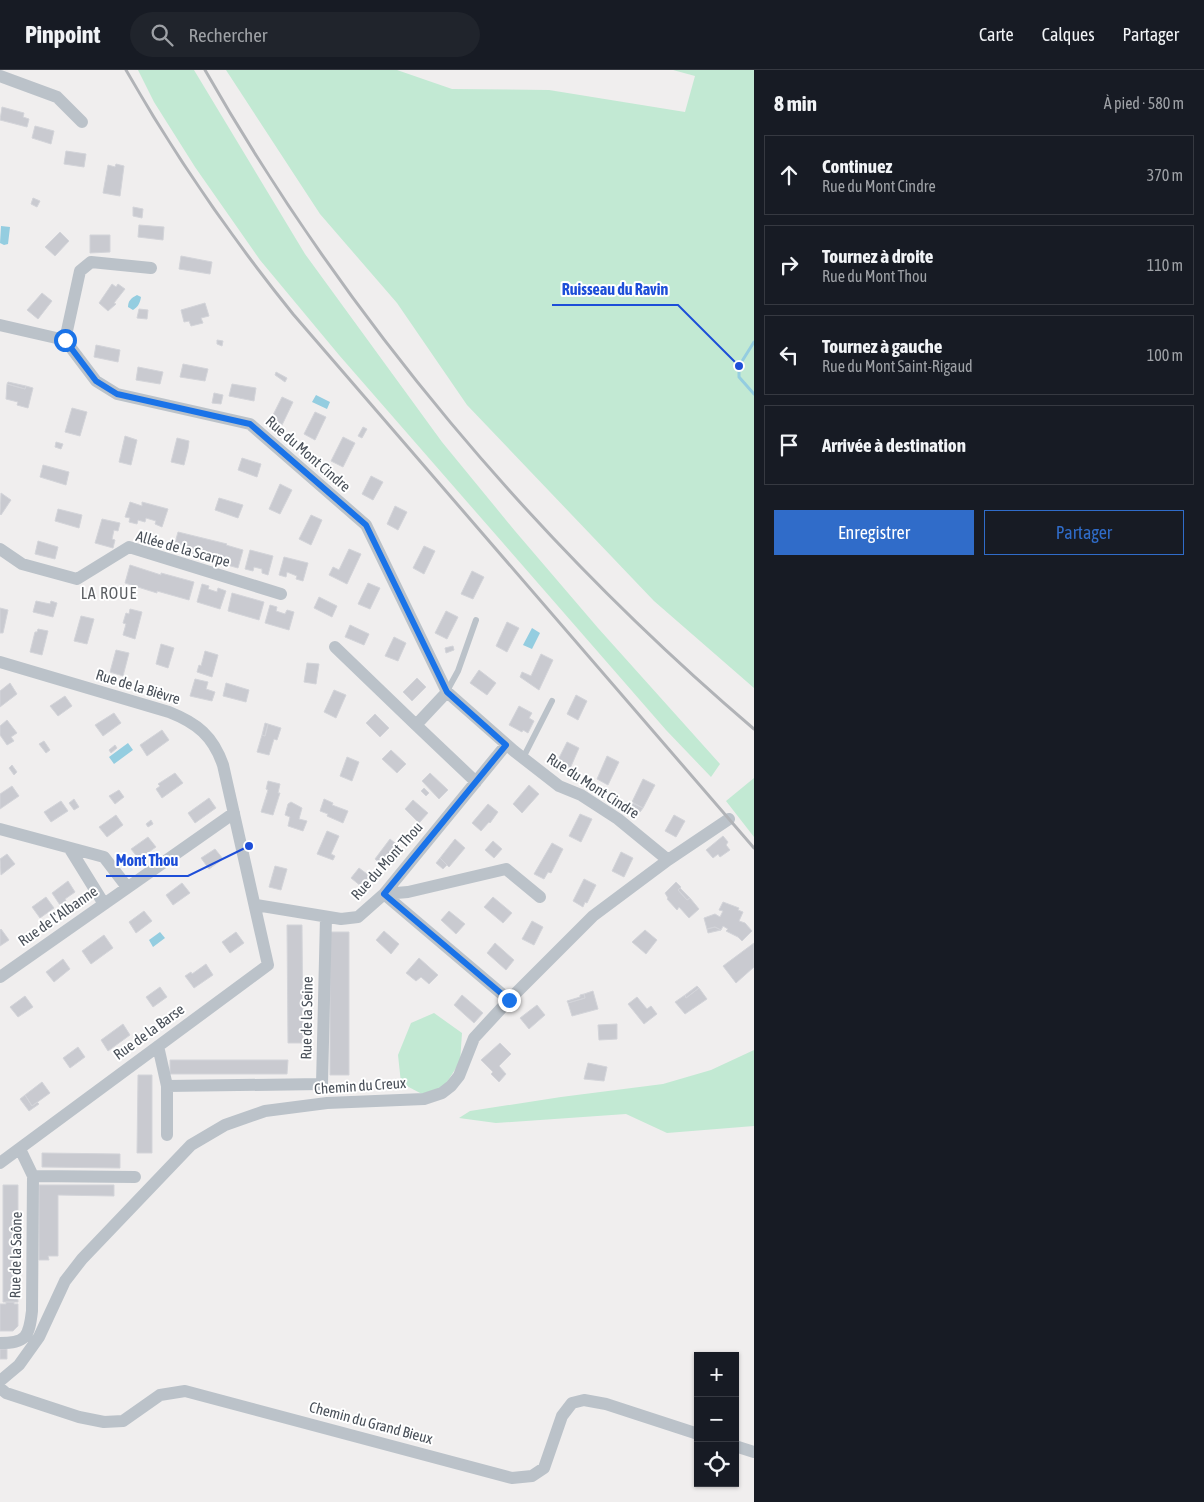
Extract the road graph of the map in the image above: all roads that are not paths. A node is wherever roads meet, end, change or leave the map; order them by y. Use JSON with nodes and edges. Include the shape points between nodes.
{"nodes":[{"id":1,"x":0,"y":76,"type":"edge"},
{"id":2,"x":82,"y":122,"type":"dead end"},
{"id":3,"x":151,"y":268,"type":"dead end"},
{"id":4,"x":0,"y":325,"type":"edge"},
{"id":5,"x":65,"y":340,"type":"junction"},
{"id":6,"x":0,"y":549,"type":"edge"},
{"id":7,"x":281,"y":594,"type":"dead end"},
{"id":8,"x":476,"y":620,"type":"dead end"},
{"id":9,"x":335,"y":647,"type":"dead end"},
{"id":10,"x":0,"y":662,"type":"edge"},
{"id":11,"x":447,"y":692,"type":"junction"},
{"id":12,"x":552,"y":702,"type":"dead end"},
{"id":13,"x":416,"y":725,"type":"junction"},
{"id":14,"x":506,"y":745,"type":"junction"},
{"id":15,"x":523,"y":759,"type":"junction"},
{"id":16,"x":476,"y":782,"type":"junction"},
{"id":17,"x":234,"y":813,"type":"junction"},
{"id":18,"x":729,"y":819,"type":"dead end"},
{"id":19,"x":0,"y":829,"type":"edge"},
{"id":20,"x":70,"y":849,"type":"junction"},
{"id":21,"x":668,"y":860,"type":"junction"},
{"id":22,"x":127,"y":887,"type":"junction"},
{"id":23,"x":384,"y":894,"type":"junction"},
{"id":24,"x":540,"y":897,"type":"dead end"},
{"id":25,"x":104,"y":904,"type":"junction"},
{"id":26,"x":256,"y":905,"type":"junction"},
{"id":27,"x":326,"y":917,"type":"junction"},
{"id":28,"x":0,"y":977,"type":"edge"},
{"id":29,"x":509,"y":1000,"type":"junction"},
{"id":30,"x":158,"y":1046,"type":"junction"},
{"id":31,"x":167,"y":1086,"type":"junction"},
{"id":32,"x":167,"y":1135,"type":"dead end"},
{"id":33,"x":20,"y":1148,"type":"junction"},
{"id":34,"x":0,"y":1163,"type":"edge"},
{"id":35,"x":33,"y":1176,"type":"junction"},
{"id":36,"x":135,"y":1177,"type":"dead end"},
{"id":37,"x":0,"y":1343,"type":"edge"},
{"id":38,"x":0,"y":1381,"type":"edge"},
{"id":39,"x":0,"y":1388,"type":"edge"},
{"id":40,"x":694,"y":1433,"type":"edge"},
{"id":41,"x":739,"y":1447,"type":"edge"},
{"id":42,"x":754,"y":1452,"type":"edge"}],
"edges":[{"from":1,"to":2,"type":"street","via":[[58,96]]},
{"from":3,"to":5,"type":"street","via":[[91,262],[80,271]]},
{"from":4,"to":5,"type":"street"},
{"from":5,"to":11,"type":"street","name":"Rue du Mont Cindre","via":[[96,381],[117,394],[250,424],[366,525]]},
{"from":6,"to":7,"type":"street","name":"Allée de la Scarpe","via":[[22,564],[77,579],[129,547]]},
{"from":8,"to":11,"type":"lane"},
{"from":9,"to":13,"type":"street"},
{"from":10,"to":17,"type":"street","name":"Rue de la Bièvre","via":[[189,720],[201,729],[219,753]]},
{"from":11,"to":13,"type":"street"},
{"from":11,"to":14,"type":"street","name":"Rue du Mont Cindre"},
{"from":12,"to":15,"type":"lane","name":"Rue du Mont Cindre"},
{"from":13,"to":16,"type":"street"},
{"from":14,"to":15,"type":"street","name":"Rue du Mont Cindre"},
{"from":14,"to":16,"type":"street","name":"Rue du Mont Thou"},
{"from":15,"to":21,"type":"street","name":"Rue du Mont Cindre","via":[[559,786],[582,795],[618,819]]},
{"from":16,"to":23,"type":"street","name":"Rue du Mont Thou"},
{"from":17,"to":22,"type":"street","name":"Rue de l'Albanne"},
{"from":17,"to":26,"type":"street","name":"Rue de la Bièvre"},
{"from":18,"to":21,"type":"street","name":"Chemin du Creux"},
{"from":19,"to":20,"type":"street"},
{"from":20,"to":22,"type":"street","via":[[104,857]]},
{"from":20,"to":25,"type":"street"},
{"from":21,"to":29,"type":"street","name":"Chemin du Creux","via":[[593,916]]},
{"from":22,"to":25,"type":"street","name":"Rue de l'Albanne"},
{"from":23,"to":24,"type":"street","via":[[408,892],[506,869]]},
{"from":23,"to":27,"type":"street","name":"Rue du Mont Thou","via":[[358,917]]},
{"from":23,"to":29,"type":"street"},
{"from":25,"to":28,"type":"street","name":"Rue de l'Albanne"},
{"from":26,"to":27,"type":"street","name":"Rue du Mont Thou"},
{"from":26,"to":30,"type":"street","name":"Rue de la Barse","via":[[268,965]]},
{"from":27,"to":31,"type":"street","name":"Rue de la Seine","via":[[322,1084]]},
{"from":29,"to":38,"type":"street","name":"Chemin du Creux","via":[[474,1038],[459,1076],[442,1093],[424,1099],[328,1103],[265,1111],[225,1125],[192,1145],[82,1259],[65,1281],[39,1337],[19,1365]]},
{"from":30,"to":31,"type":"street"},
{"from":30,"to":33,"type":"street","name":"Rue de la Barse"},
{"from":31,"to":32,"type":"street"},
{"from":33,"to":34,"type":"street","name":"Rue de la Barse"},
{"from":33,"to":35,"type":"street","name":"Rue de la Saône"},
{"from":35,"to":36,"type":"street"},
{"from":35,"to":37,"type":"street","name":"Rue de la Saône","via":[[31,1320],[21,1341]]},
{"from":39,"to":40,"type":"street","name":"Chemin du Grand Bieux","via":[[6,1393],[78,1417],[104,1422],[123,1421],[160,1395],[185,1391],[512,1478],[532,1476],[544,1468],[562,1416],[572,1404],[584,1400]]},
{"from":41,"to":42,"type":"street"}]}
